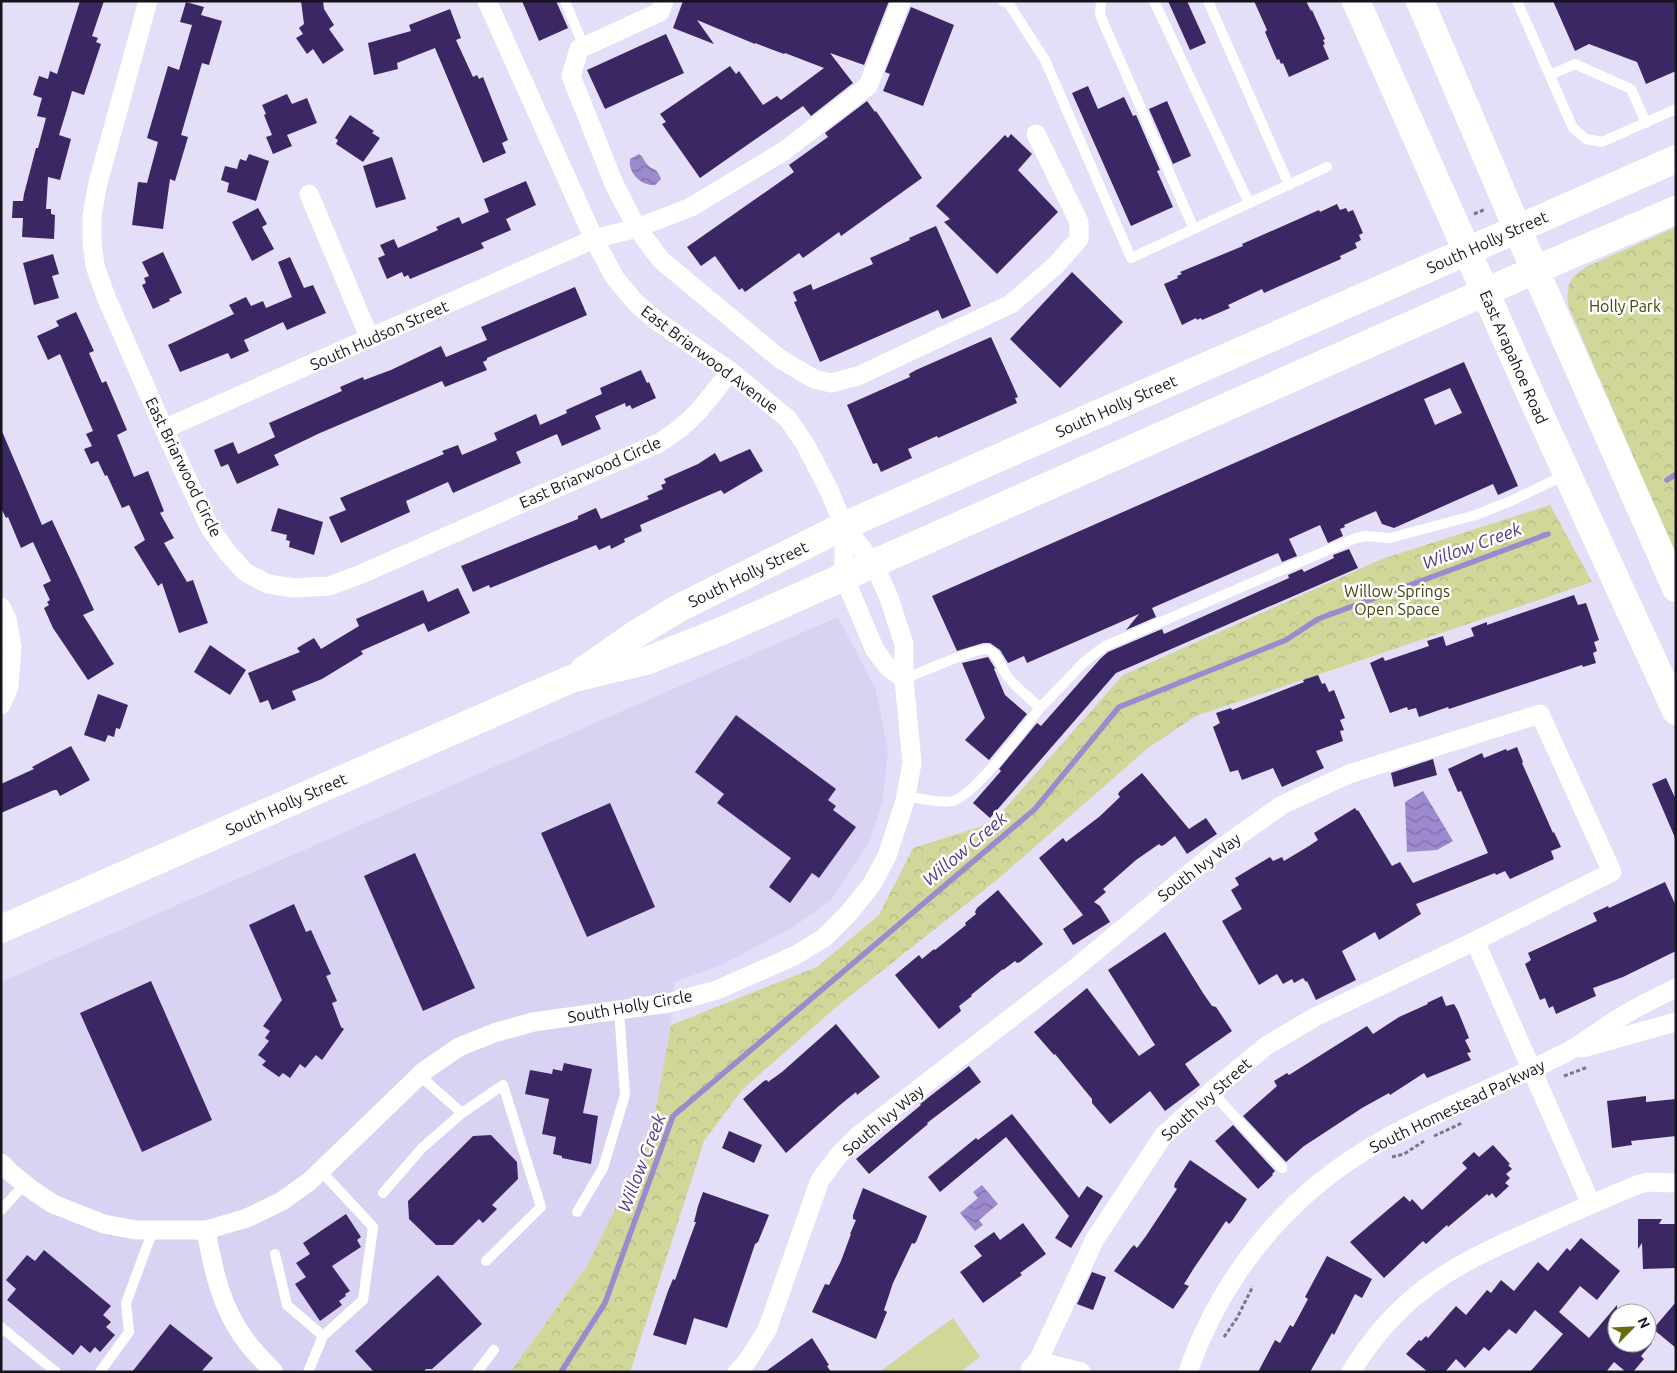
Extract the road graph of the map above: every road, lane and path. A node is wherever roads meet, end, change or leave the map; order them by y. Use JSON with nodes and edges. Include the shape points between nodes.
{"nodes":[{"id":1,"x":148,"y":1,"type":"edge"},
{"id":2,"x":487,"y":1,"type":"edge"},
{"id":3,"x":565,"y":1,"type":"edge"},
{"id":4,"x":664,"y":1,"type":"edge"},
{"id":5,"x":901,"y":1,"type":"edge"},
{"id":6,"x":1003,"y":1,"type":"edge"},
{"id":7,"x":1101,"y":1,"type":"edge"},
{"id":8,"x":1154,"y":1,"type":"edge"},
{"id":9,"x":1208,"y":1,"type":"edge"},
{"id":10,"x":1356,"y":1,"type":"edge"},
{"id":11,"x":1420,"y":1,"type":"edge"},
{"id":12,"x":1517,"y":1,"type":"edge"},
{"id":13,"x":584,"y":47,"type":"junction"},
{"id":14,"x":1550,"y":75,"type":"junction"},
{"id":15,"x":1676,"y":109,"type":"edge"},
{"id":16,"x":1646,"y":122,"type":"junction"},
{"id":17,"x":1036,"y":134,"type":"dead end"},
{"id":18,"x":1676,"y":159,"type":"edge"},
{"id":19,"x":1327,"y":166,"type":"dead end"},
{"id":20,"x":1289,"y":185,"type":"junction"},
{"id":21,"x":309,"y":194,"type":"dead end"},
{"id":22,"x":1249,"y":203,"type":"junction"},
{"id":23,"x":1676,"y":210,"type":"edge"},
{"id":24,"x":637,"y":228,"type":"junction"},
{"id":25,"x":1518,"y":228,"type":"junction"},
{"id":26,"x":1194,"y":229,"type":"junction"},
{"id":27,"x":594,"y":239,"type":"junction"},
{"id":28,"x":1467,"y":251,"type":"junction"},
{"id":29,"x":1535,"y":270,"type":"junction"},
{"id":30,"x":1485,"y":293,"type":"junction"},
{"id":31,"x":370,"y":339,"type":"junction"},
{"id":32,"x":730,"y":371,"type":"junction"},
{"id":33,"x":164,"y":429,"type":"junction"},
{"id":34,"x":1567,"y":474,"type":"junction"},
{"id":35,"x":844,"y":526,"type":"junction"},
{"id":36,"x":874,"y":564,"type":"junction"},
{"id":37,"x":844,"y":577,"type":"junction"},
{"id":38,"x":1676,"y":588,"type":"edge"},
{"id":39,"x":1,"y":607,"type":"edge"},
{"id":40,"x":570,"y":679,"type":"junction"},
{"id":41,"x":904,"y":679,"type":"junction"},
{"id":42,"x":1,"y":706,"type":"edge"},
{"id":43,"x":1040,"y":708,"type":"junction"},
{"id":44,"x":1676,"y":711,"type":"edge"},
{"id":45,"x":906,"y":796,"type":"junction"},
{"id":46,"x":1,"y":929,"type":"edge"},
{"id":47,"x":1475,"y":941,"type":"junction"},
{"id":48,"x":1676,"y":988,"type":"edge"},
{"id":49,"x":619,"y":1010,"type":"junction"},
{"id":50,"x":1676,"y":1022,"type":"edge"},
{"id":51,"x":1566,"y":1052,"type":"junction"},
{"id":52,"x":1596,"y":1064,"type":"dead end"},
{"id":53,"x":1532,"y":1069,"type":"junction"},
{"id":54,"x":419,"y":1076,"type":"junction"},
{"id":55,"x":1540,"y":1087,"type":"junction"},
{"id":56,"x":1211,"y":1091,"type":"junction"},
{"id":57,"x":462,"y":1113,"type":"junction"},
{"id":58,"x":1463,"y":1122,"type":"dead end"},
{"id":59,"x":1388,"y":1159,"type":"dead end"},
{"id":60,"x":1,"y":1163,"type":"edge"},
{"id":61,"x":1282,"y":1168,"type":"dead end"},
{"id":62,"x":321,"y":1171,"type":"junction"},
{"id":63,"x":1676,"y":1183,"type":"edge"},
{"id":64,"x":25,"y":1184,"type":"junction"},
{"id":65,"x":383,"y":1193,"type":"dead end"},
{"id":66,"x":1591,"y":1204,"type":"junction"},
{"id":67,"x":1,"y":1210,"type":"edge"},
{"id":68,"x":577,"y":1212,"type":"dead end"},
{"id":69,"x":153,"y":1230,"type":"junction"},
{"id":70,"x":206,"y":1230,"type":"junction"},
{"id":71,"x":275,"y":1254,"type":"dead end"},
{"id":72,"x":486,"y":1260,"type":"dead end"},
{"id":73,"x":1257,"y":1279,"type":"dead end"},
{"id":74,"x":1,"y":1327,"type":"edge"},
{"id":75,"x":322,"y":1336,"type":"junction"},
{"id":76,"x":1222,"y":1341,"type":"dead end"},
{"id":77,"x":494,"y":1350,"type":"dead end"},
{"id":78,"x":1034,"y":1368,"type":"edge"},
{"id":79,"x":56,"y":1372,"type":"edge"},
{"id":80,"x":100,"y":1372,"type":"edge"},
{"id":81,"x":274,"y":1372,"type":"edge"},
{"id":82,"x":308,"y":1372,"type":"edge"},
{"id":83,"x":477,"y":1372,"type":"edge"},
{"id":84,"x":737,"y":1372,"type":"edge"},
{"id":85,"x":1081,"y":1372,"type":"edge"},
{"id":86,"x":1188,"y":1372,"type":"edge"},
{"id":87,"x":1351,"y":1372,"type":"edge"}],
"edges":[{"from":1,"to":33,"type":"street","name":"East Briarwood Circle","via":[[98,183],[92,215],[92,243],[95,266],[106,297]]},
{"from":2,"to":27,"type":"street","name":"East Briarwood Avenue"},
{"from":3,"to":13,"type":"lane"},
{"from":4,"to":13,"type":"street","via":[[660,12]]},
{"from":5,"to":24,"type":"street","name":"South Hudson Street","via":[[868,86],[784,151],[692,207]]},
{"from":6,"to":26,"type":"lane","via":[[1009,4],[1045,60],[1131,258]]},
{"from":7,"to":26,"type":"lane","via":[[1100,15]]},
{"from":8,"to":22,"type":"lane"},
{"from":9,"to":20,"type":"lane"},
{"from":10,"to":28,"type":"main road","name":"East Arapahoe Road"},
{"from":11,"to":25,"type":"main road"},
{"from":12,"to":14,"type":"lane"},
{"from":13,"to":24,"type":"street","via":[[579,49],[571,76],[614,184]]},
{"from":14,"to":16,"type":"lane","via":[[1575,64],[1631,89]]},
{"from":14,"to":16,"type":"lane","via":[[1573,128],[1586,139],[1602,142]]},
{"from":15,"to":16,"type":"lane"},
{"from":17,"to":24,"type":"street","via":[[1079,222],[1079,239],[1056,265],[1011,304],[858,376],[831,383],[814,379],[780,358],[661,260]]},
{"from":18,"to":25,"type":"main road","name":"South Holly Street"},
{"from":19,"to":20,"type":"lane"},
{"from":20,"to":22,"type":"lane"},
{"from":21,"to":31,"type":"street"},
{"from":22,"to":26,"type":"lane"},
{"from":23,"to":29,"type":"main road","name":"South Holly Street"},
{"from":24,"to":27,"type":"street","name":"South Hudson Street"},
{"from":25,"to":28,"type":"main road","name":"South Holly Street"},
{"from":25,"to":29,"type":"main road"},
{"from":27,"to":31,"type":"street","name":"South Hudson Street"},
{"from":27,"to":32,"type":"street","name":"East Briarwood Avenue","via":[[615,278],[636,303]]},
{"from":28,"to":30,"type":"main road","name":"East Arapahoe Road"},
{"from":28,"to":35,"type":"main road","name":"South Holly Street"},
{"from":29,"to":30,"type":"main road","name":"South Holly Street"},
{"from":29,"to":38,"type":"main road"},
{"from":30,"to":34,"type":"main road","name":"East Arapahoe Road"},
{"from":30,"to":36,"type":"main road","name":"South Holly Street"},
{"from":31,"to":33,"type":"street","name":"South Hudson Street"},
{"from":32,"to":33,"type":"street","name":"East Briarwood Circle","via":[[701,411],[659,443],[329,586],[294,588],[268,584],[244,572],[210,528]]},
{"from":32,"to":35,"type":"street","name":"East Briarwood Avenue","via":[[788,419],[810,453]]},
{"from":34,"to":43,"type":"lane","via":[[1476,515],[1390,538],[1356,538],[1165,619],[1105,646],[1084,662]]},
{"from":34,"to":44,"type":"main road","name":"East Arapahoe Road"},
{"from":35,"to":36,"type":"street","name":"South Holly Circle"},
{"from":35,"to":37,"type":"street"},
{"from":35,"to":40,"type":"main road","name":"South Holly Street","via":[[679,608]]},
{"from":36,"to":37,"type":"main road","name":"South Holly Street"},
{"from":36,"to":41,"type":"street","name":"South Holly Circle","via":[[904,644]]},
{"from":37,"to":40,"type":"main road","name":"South Holly Street","via":[[646,661]]},
{"from":37,"to":41,"type":"street","via":[[875,650],[888,667]]},
{"from":39,"to":42,"type":"street","via":[[12,647],[9,687]]},
{"from":40,"to":46,"type":"main road","name":"South Holly Street"},
{"from":41,"to":43,"type":"lane","via":[[960,656],[989,649],[1006,675]]},
{"from":41,"to":45,"type":"street","name":"South Holly Circle","via":[[912,763]]},
{"from":43,"to":45,"type":"lane","via":[[991,769],[961,797],[952,802]]},
{"from":45,"to":49,"type":"street","name":"South Holly Circle","via":[[887,856],[872,884],[825,937],[796,955],[717,990],[669,1003]]},
{"from":47,"to":53,"type":"street"},
{"from":47,"to":56,"type":"street","name":"South Ivy Street","via":[[1315,1017],[1266,1046]]},
{"from":47,"to":84,"type":"street","name":"South Ivy Way","via":[[1612,872],[1540,714],[1349,774],[1282,806],[1214,853],[1074,970],[859,1135],[820,1180],[767,1330]]},
{"from":48,"to":51,"type":"street","name":"South Homestead Parkway","via":[[1621,1017]]},
{"from":49,"to":54,"type":"street","name":"South Holly Circle","via":[[534,1022],[494,1033],[459,1047]]},
{"from":49,"to":68,"type":"lane","via":[[625,1095],[603,1168]]},
{"from":50,"to":51,"type":"street","name":"South Homestead Parkway"},
{"from":51,"to":53,"type":"street","name":"South Homestead Parkway"},
{"from":52,"to":55,"type":"path"},
{"from":53,"to":55,"type":"street"},
{"from":53,"to":86,"type":"street","name":"South Homestead Parkway","via":[[1392,1135],[1312,1189],[1252,1251],[1206,1328]]},
{"from":54,"to":57,"type":"lane"},
{"from":54,"to":62,"type":"street","name":"South Holly Circle"},
{"from":55,"to":66,"type":"street"},
{"from":56,"to":61,"type":"lane"},
{"from":56,"to":78,"type":"street","name":"South Ivy Street","via":[[1163,1136],[1095,1239]]},
{"from":57,"to":65,"type":"lane","via":[[422,1148]]},
{"from":57,"to":72,"type":"lane","via":[[503,1085],[541,1208]]},
{"from":58,"to":59,"type":"path","via":[[1404,1154]]},
{"from":60,"to":64,"type":"street","name":"South Holly Circle"},
{"from":62,"to":70,"type":"street","name":"South Holly Circle","via":[[282,1200],[247,1218]]},
{"from":62,"to":75,"type":"lane","via":[[374,1227],[363,1300]]},
{"from":63,"to":66,"type":"street","via":[[1647,1182]]},
{"from":64,"to":67,"type":"lane"},
{"from":64,"to":69,"type":"street","name":"South Holly Circle","via":[[54,1204],[104,1224]]},
{"from":66,"to":87,"type":"street","via":[[1484,1252],[1427,1287],[1382,1329]]},
{"from":69,"to":70,"type":"street","name":"South Holly Circle"},
{"from":69,"to":80,"type":"lane","via":[[126,1303],[129,1332]]},
{"from":70,"to":81,"type":"street","via":[[213,1269],[231,1318],[245,1340]]},
{"from":71,"to":75,"type":"lane","via":[[287,1306]]},
{"from":73,"to":76,"type":"path"},
{"from":74,"to":79,"type":"lane"},
{"from":75,"to":82,"type":"lane"},
{"from":77,"to":83,"type":"lane"},
{"from":78,"to":85,"type":"street","name":"South Ivy Street"}]}
